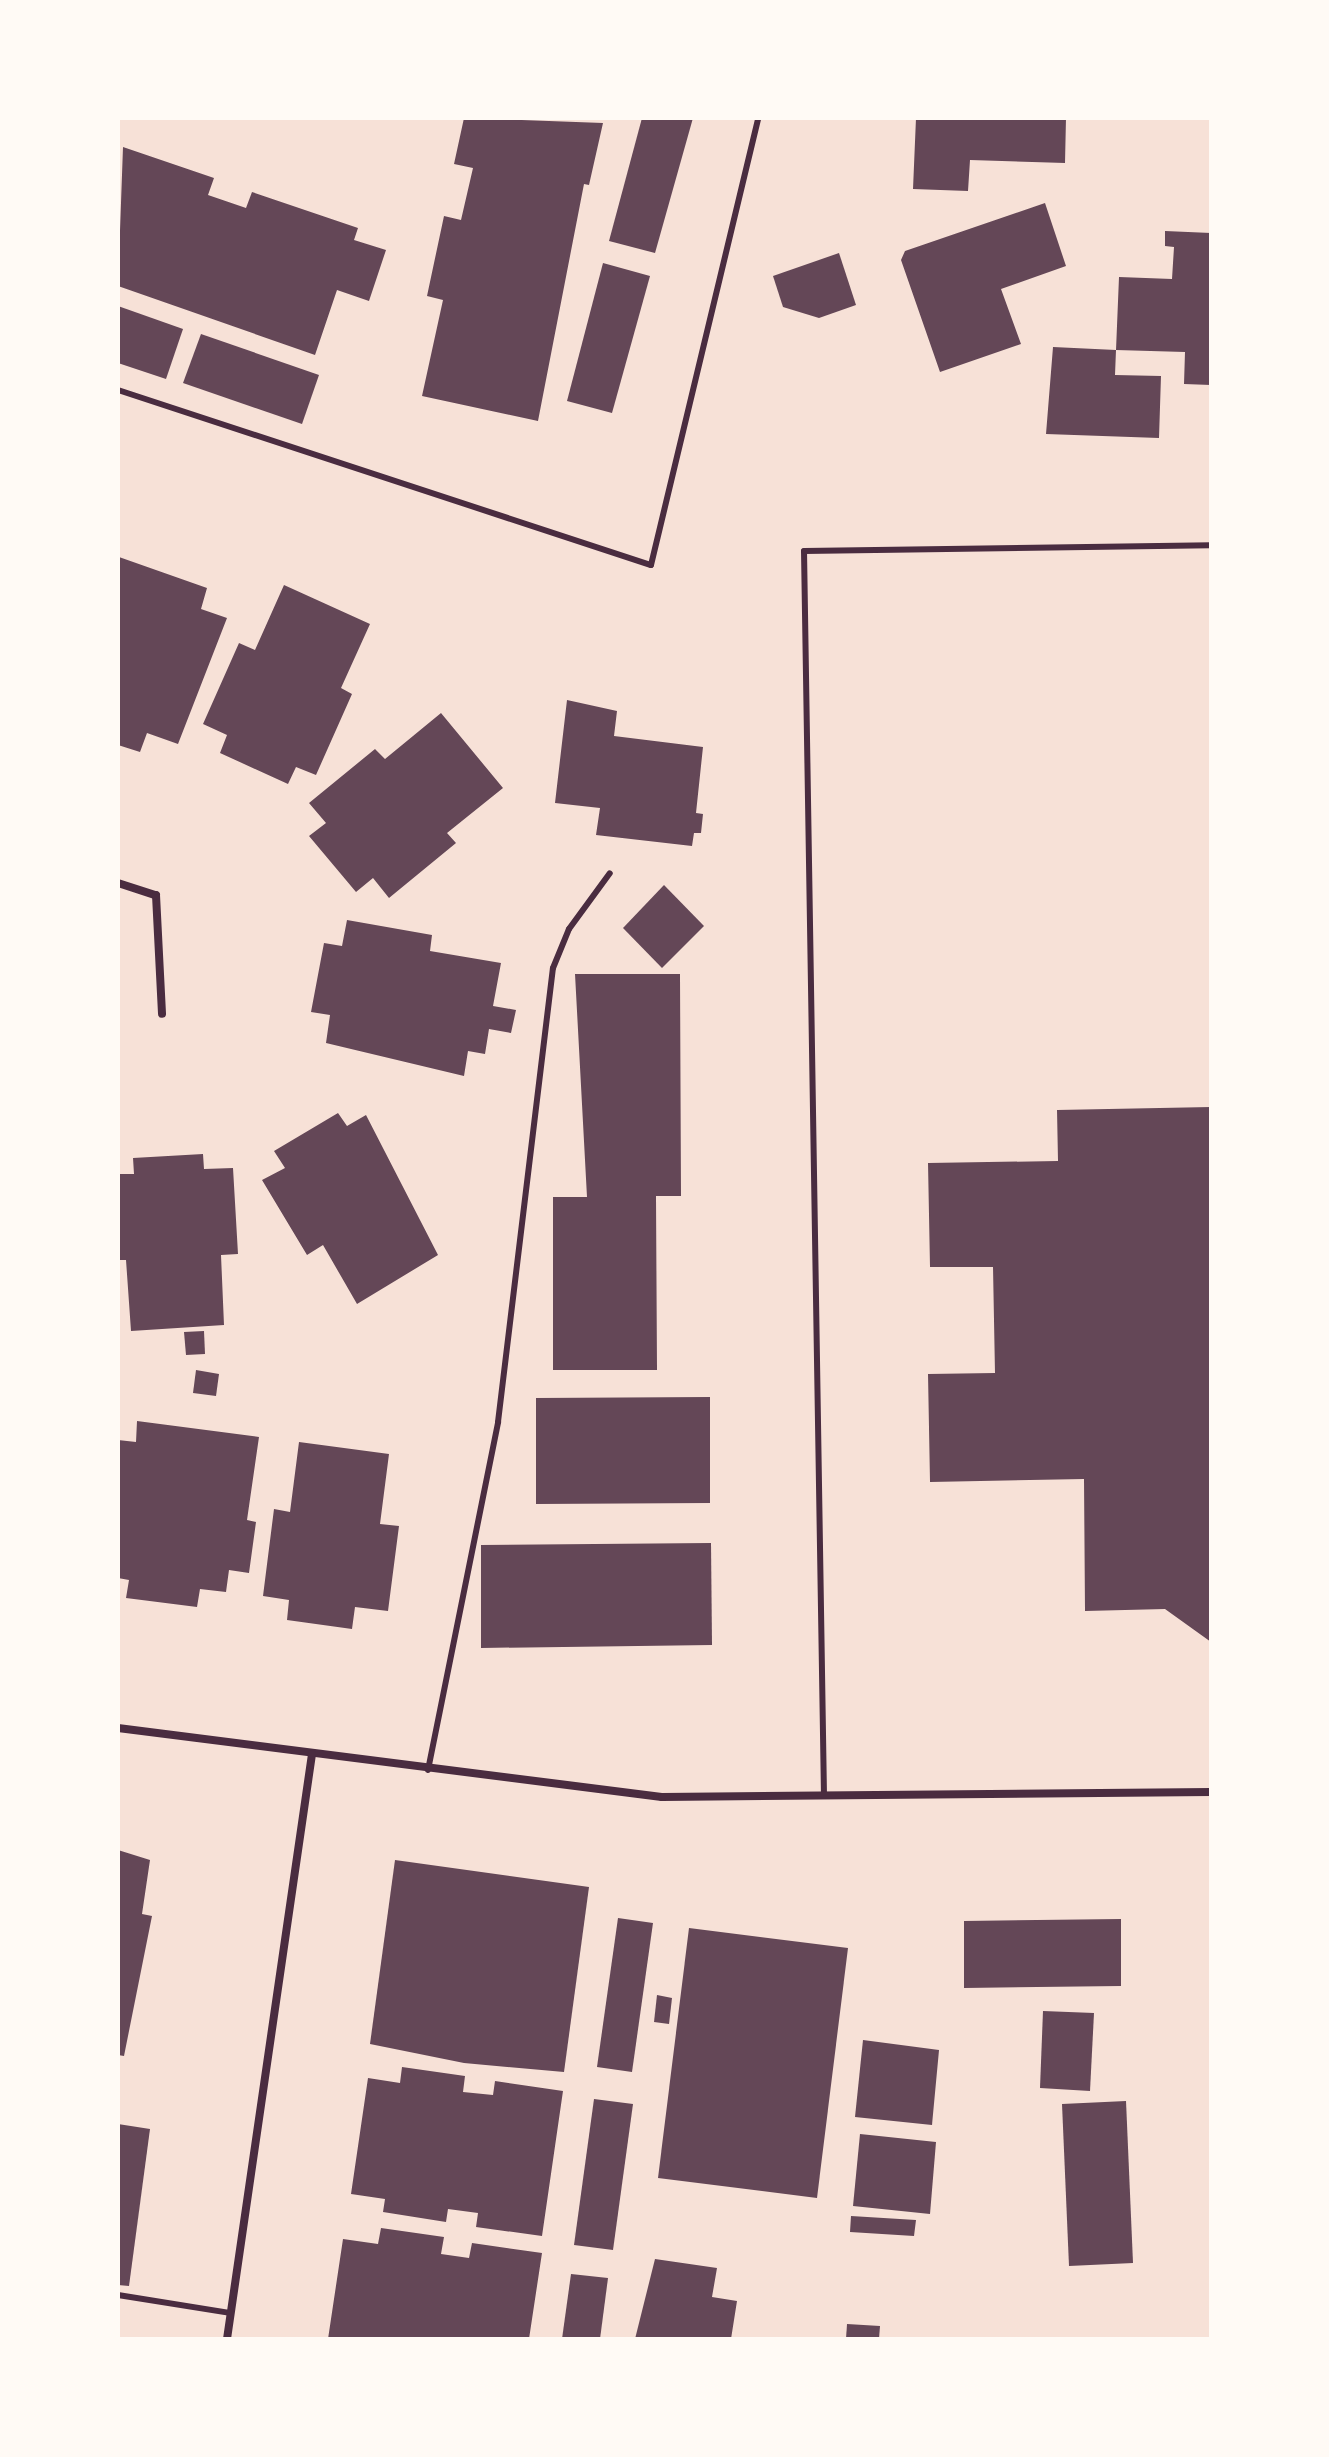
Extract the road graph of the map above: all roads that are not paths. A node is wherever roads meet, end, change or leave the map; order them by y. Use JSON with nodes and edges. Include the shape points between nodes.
{"nodes":[{"id":1,"x":758,"y":118,"type":"edge"},
{"id":2,"x":118,"y":390,"type":"edge"},
{"id":3,"x":1211,"y":545,"type":"edge"},
{"id":4,"x":610,"y":873,"type":"dead end"},
{"id":5,"x":118,"y":883,"type":"edge"},
{"id":6,"x":162,"y":1014,"type":"dead end"},
{"id":7,"x":118,"y":1728,"type":"edge"},
{"id":8,"x":312,"y":1754,"type":"junction"},
{"id":9,"x":428,"y":1770,"type":"junction"},
{"id":10,"x":1211,"y":1792,"type":"edge"},
{"id":11,"x":824,"y":1796,"type":"junction"},
{"id":12,"x":118,"y":2295,"type":"edge"},
{"id":13,"x":230,"y":2313,"type":"junction"},
{"id":14,"x":227,"y":2339,"type":"edge"}],
"edges":[{"from":1,"to":2,"type":"lane","via":[[651,565]]},
{"from":3,"to":11,"type":"lane","via":[[804,551]]},
{"from":4,"to":9,"type":"lane","via":[[569,929],[553,968],[498,1422]]},
{"from":5,"to":6,"type":"street","via":[[156,895]]},
{"from":7,"to":8,"type":"street"},
{"from":8,"to":9,"type":"street"},
{"from":8,"to":13,"type":"street"},
{"from":9,"to":11,"type":"street","via":[[662,1797]]},
{"from":10,"to":11,"type":"street"},
{"from":12,"to":13,"type":"lane"},
{"from":13,"to":14,"type":"street"}]}
